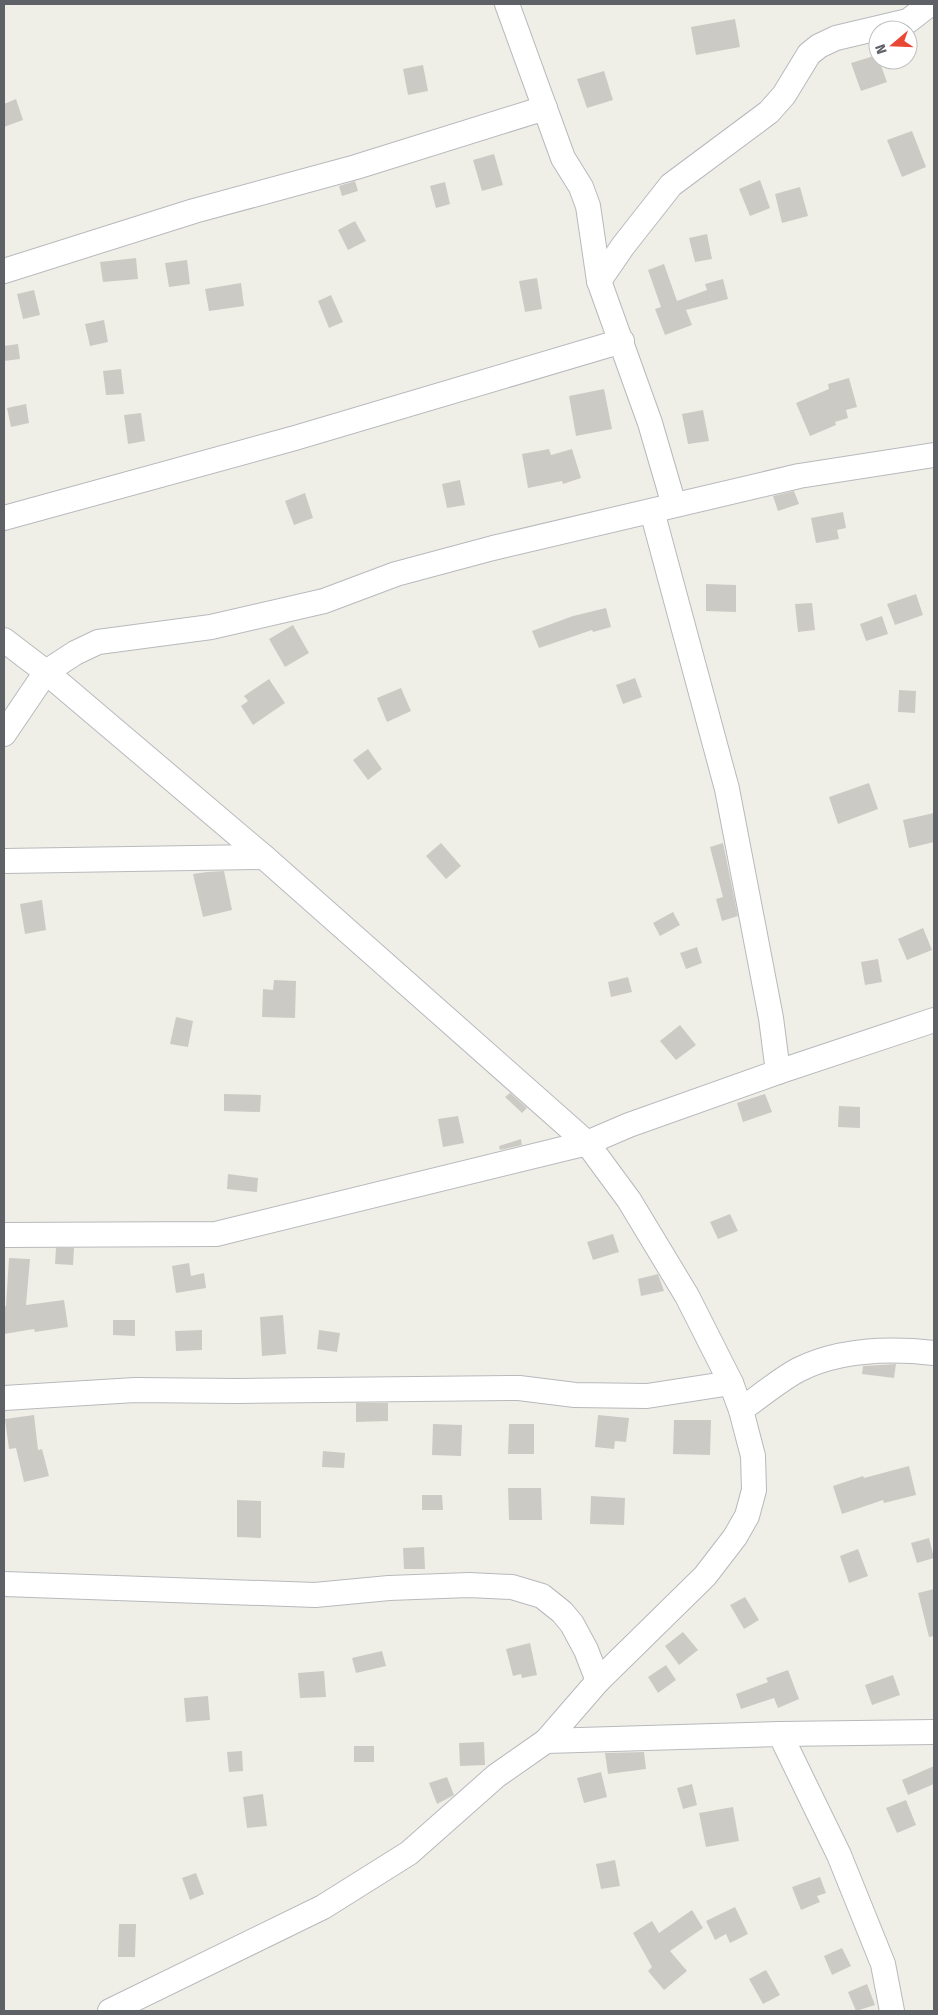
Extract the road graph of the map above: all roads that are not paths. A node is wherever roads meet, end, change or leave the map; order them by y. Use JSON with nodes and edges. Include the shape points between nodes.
{"nodes":[{"id":1,"x":507,"y":4,"type":"edge"},
{"id":2,"x":930,"y":4,"type":"edge"},
{"id":3,"x":545,"y":108,"type":"junction"},
{"id":4,"x":4,"y":271,"type":"edge"},
{"id":5,"x":599,"y":281,"type":"junction"},
{"id":6,"x":622,"y":341,"type":"junction"},
{"id":7,"x":934,"y":455,"type":"edge"},
{"id":8,"x":663,"y":508,"type":"junction"},
{"id":9,"x":4,"y":518,"type":"edge"},
{"id":10,"x":4,"y":640,"type":"edge"},
{"id":11,"x":46,"y":672,"type":"junction"},
{"id":12,"x":4,"y":734,"type":"edge"},
{"id":13,"x":264,"y":857,"type":"junction"},
{"id":14,"x":4,"y":861,"type":"edge"},
{"id":15,"x":934,"y":1020,"type":"edge"},
{"id":16,"x":778,"y":1072,"type":"junction"},
{"id":17,"x":587,"y":1143,"type":"junction"},
{"id":18,"x":4,"y":1235,"type":"edge"},
{"id":19,"x":934,"y":1354,"type":"edge"},
{"id":20,"x":731,"y":1383,"type":"junction"},
{"id":21,"x":4,"y":1398,"type":"edge"},
{"id":22,"x":741,"y":1410,"type":"junction"},
{"id":23,"x":4,"y":1584,"type":"edge"},
{"id":24,"x":598,"y":1681,"type":"junction"},
{"id":25,"x":934,"y":1732,"type":"edge"},
{"id":26,"x":780,"y":1734,"type":"junction"},
{"id":27,"x":546,"y":1741,"type":"junction"},
{"id":28,"x":110,"y":2011,"type":"edge"},
{"id":29,"x":892,"y":2011,"type":"edge"}],
"edges":[{"from":1,"to":3,"type":"street"},
{"from":2,"to":5,"type":"street","via":[[908,21],[836,38],[809,54],[784,95],[769,112],[671,185]]},
{"from":3,"to":4,"type":"street","via":[[356,167],[194,211]]},
{"from":3,"to":5,"type":"street","via":[[563,158],[582,187],[588,206]]},
{"from":5,"to":6,"type":"street"},
{"from":6,"to":8,"type":"street","via":[[650,423]]},
{"from":6,"to":9,"type":"street","via":[[295,438]]},
{"from":7,"to":8,"type":"street","via":[[800,476]]},
{"from":8,"to":11,"type":"street","via":[[396,574],[324,601],[211,627],[98,642]]},
{"from":8,"to":16,"type":"street","via":[[727,789],[772,1018]]},
{"from":10,"to":11,"type":"street"},
{"from":11,"to":12,"type":"street"},
{"from":11,"to":13,"type":"street"},
{"from":13,"to":14,"type":"street"},
{"from":13,"to":17,"type":"street"},
{"from":15,"to":16,"type":"street"},
{"from":16,"to":17,"type":"street"},
{"from":17,"to":18,"type":"street","via":[[216,1234]]},
{"from":17,"to":20,"type":"street","via":[[629,1200],[688,1296]]},
{"from":19,"to":22,"type":"street","via":[[863,1351],[828,1359],[798,1370]]},
{"from":20,"to":21,"type":"street","via":[[647,1396],[575,1395],[519,1388],[135,1390]]},
{"from":20,"to":22,"type":"street"},
{"from":22,"to":24,"type":"street","via":[[753,1456],[754,1490],[747,1516],[705,1576]]},
{"from":23,"to":24,"type":"street","via":[[315,1595],[398,1587],[512,1587],[542,1596],[562,1612],[586,1650]]},
{"from":24,"to":27,"type":"street"},
{"from":25,"to":26,"type":"street"},
{"from":26,"to":27,"type":"street"},
{"from":26,"to":29,"type":"street","via":[[842,1864],[883,1964]]},
{"from":27,"to":28,"type":"street","via":[[496,1776],[409,1853],[324,1907]]}]}
